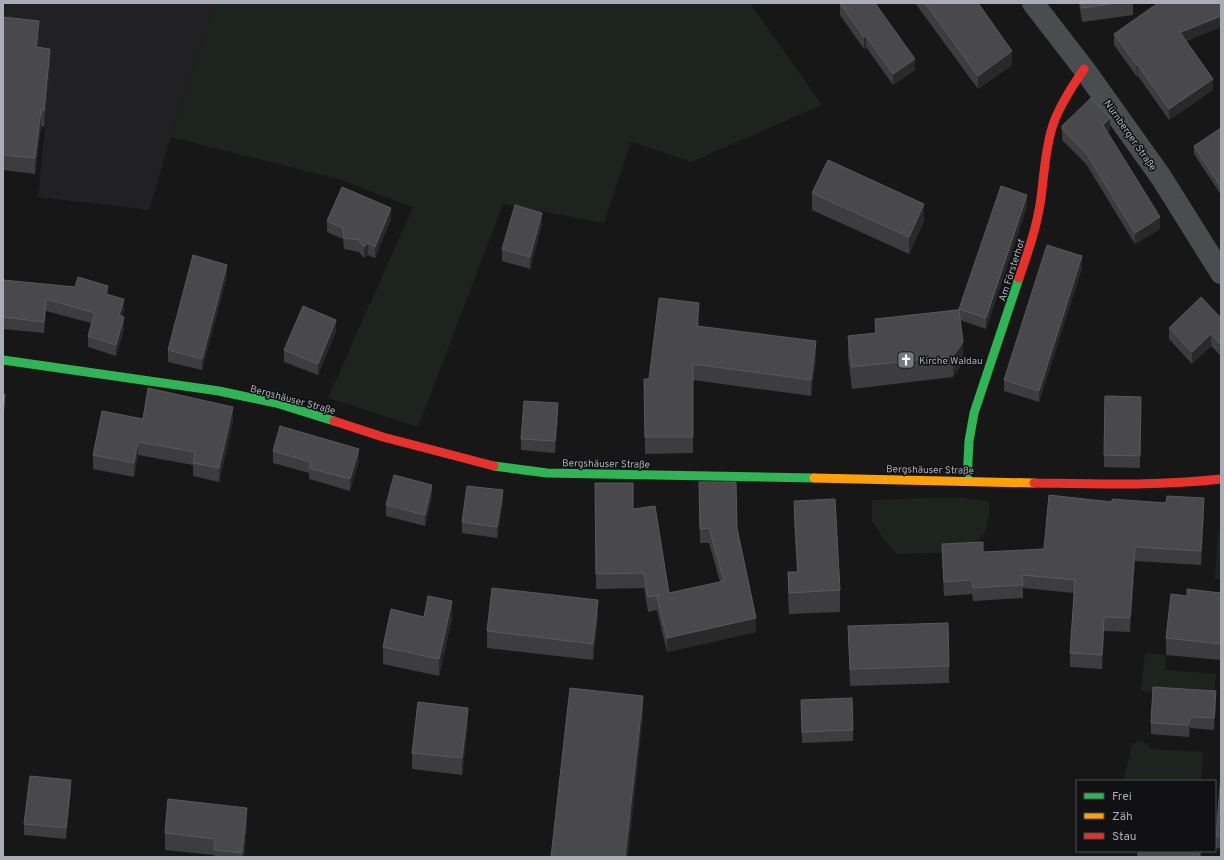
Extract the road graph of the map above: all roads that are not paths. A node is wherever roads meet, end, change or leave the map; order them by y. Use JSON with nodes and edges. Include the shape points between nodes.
{"nodes":[{"id":1,"x":1039,"y":6,"type":"edge"},
{"id":2,"x":1084,"y":69,"type":"junction"},
{"id":3,"x":1221,"y":273,"type":"edge"},
{"id":4,"x":3,"y":360,"type":"edge"},
{"id":5,"x":1221,"y":479,"type":"edge"},
{"id":6,"x":967,"y":481,"type":"junction"}],
"edges":[{"from":1,"to":2,"type":"street","name":"Nürnberger Straße"},
{"from":2,"to":3,"type":"street","name":"Nürnberger Straße","via":[[1161,178]]},
{"from":2,"to":6,"type":"street","name":"Am Försterhof","via":[[1070,90],[1052,127],[1035,232],[974,413],[969,441]]},
{"from":4,"to":6,"type":"street","name":"Bergshäuser Straße","via":[[220,391],[276,403],[383,437],[500,468],[547,473]]},
{"from":5,"to":6,"type":"street","name":"Bergshäuser Straße","via":[[1129,485]]}]}
